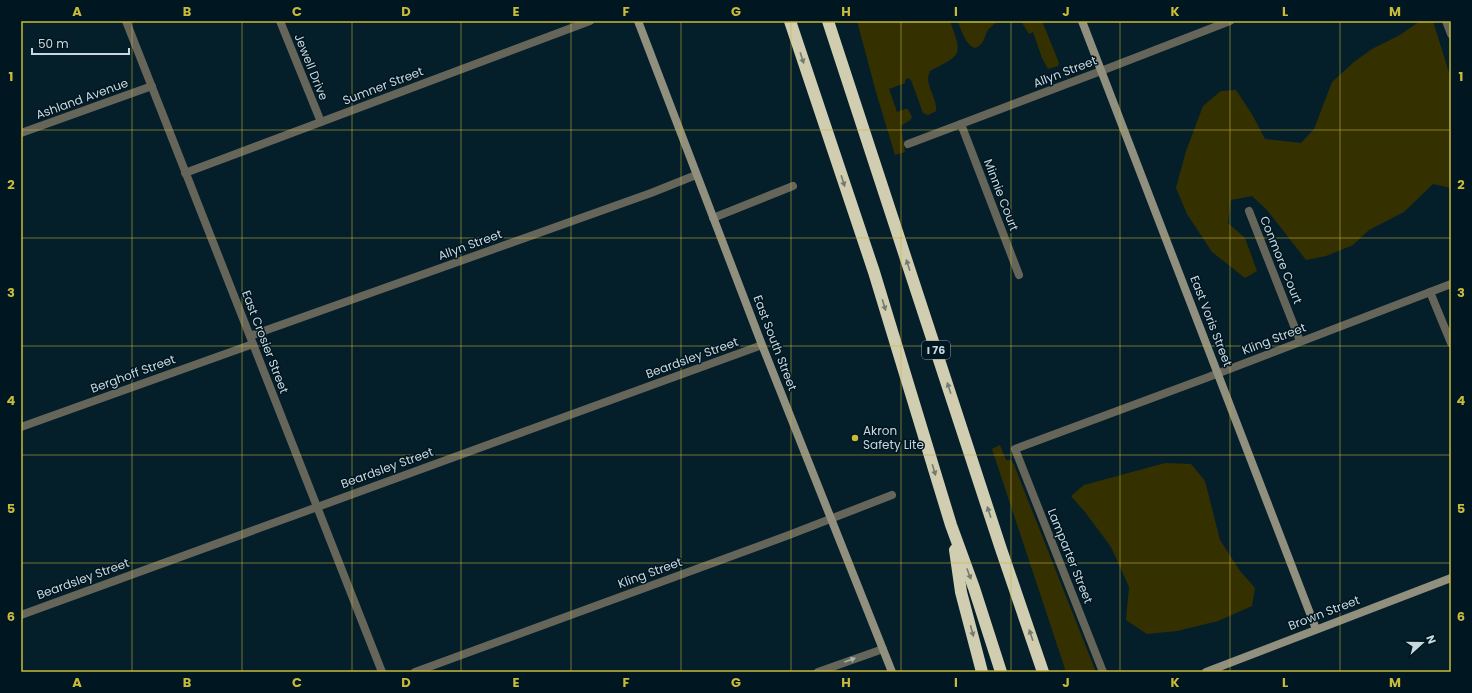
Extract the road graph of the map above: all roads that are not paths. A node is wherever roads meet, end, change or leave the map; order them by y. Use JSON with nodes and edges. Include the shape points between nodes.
{"nodes":[{"id":1,"x":126,"y":21,"type":"edge"},
{"id":2,"x":280,"y":21,"type":"edge"},
{"id":3,"x":590,"y":21,"type":"edge"},
{"id":4,"x":638,"y":21,"type":"edge"},
{"id":5,"x":790,"y":21,"type":"edge"},
{"id":6,"x":828,"y":21,"type":"edge"},
{"id":7,"x":1082,"y":21,"type":"edge"},
{"id":8,"x":1230,"y":21,"type":"edge"},
{"id":9,"x":1446,"y":21,"type":"edge"},
{"id":10,"x":1451,"y":34,"type":"edge"},
{"id":11,"x":1101,"y":71,"type":"junction"},
{"id":12,"x":152,"y":86,"type":"junction"},
{"id":13,"x":320,"y":122,"type":"junction"},
{"id":14,"x":960,"y":124,"type":"junction"},
{"id":15,"x":21,"y":134,"type":"edge"},
{"id":16,"x":908,"y":144,"type":"dead end"},
{"id":17,"x":185,"y":173,"type":"junction"},
{"id":18,"x":696,"y":176,"type":"junction"},
{"id":19,"x":793,"y":186,"type":"dead end"},
{"id":20,"x":1249,"y":211,"type":"dead end"},
{"id":21,"x":713,"y":218,"type":"junction"},
{"id":22,"x":1019,"y":275,"type":"dead end"},
{"id":23,"x":1451,"y":284,"type":"edge"},
{"id":24,"x":1430,"y":292,"type":"junction"},
{"id":25,"x":252,"y":340,"type":"junction"},
{"id":26,"x":1300,"y":341,"type":"junction"},
{"id":27,"x":1451,"y":342,"type":"edge"},
{"id":28,"x":762,"y":345,"type":"junction"},
{"id":29,"x":1218,"y":373,"type":"junction"},
{"id":30,"x":21,"y":427,"type":"edge"},
{"id":31,"x":1015,"y":449,"type":"joint"},
{"id":32,"x":892,"y":495,"type":"dead end"},
{"id":33,"x":316,"y":506,"type":"junction"},
{"id":34,"x":832,"y":519,"type":"junction"},
{"id":35,"x":951,"y":525,"type":"junction"},
{"id":36,"x":1451,"y":578,"type":"edge"},
{"id":37,"x":21,"y":615,"type":"edge"},
{"id":38,"x":1316,"y":629,"type":"junction"},
{"id":39,"x":883,"y":648,"type":"junction"},
{"id":40,"x":382,"y":672,"type":"edge"},
{"id":41,"x":415,"y":672,"type":"edge"},
{"id":42,"x":818,"y":672,"type":"edge"},
{"id":43,"x":892,"y":672,"type":"edge"},
{"id":44,"x":982,"y":672,"type":"edge"},
{"id":45,"x":1001,"y":672,"type":"edge"},
{"id":46,"x":1043,"y":672,"type":"edge"},
{"id":47,"x":1103,"y":672,"type":"edge"},
{"id":48,"x":1206,"y":672,"type":"edge"}],
"edges":[{"from":1,"to":12,"type":"street","name":"East Crosier Street"},
{"from":2,"to":13,"type":"street","name":"Jewell Drive"},
{"from":3,"to":13,"type":"street","name":"Sumner Street"},
{"from":4,"to":18,"type":"main road","name":"East South Street"},
{"from":5,"to":35,"type":"highway","one_way":true,"via":[[874,272]]},
{"from":46,"to":6,"type":"highway","number":"I 76","one_way":true},
{"from":7,"to":11,"type":"main road","name":"East Voris Street"},
{"from":8,"to":11,"type":"street","name":"Allyn Street"},
{"from":9,"to":10,"type":"street"},
{"from":11,"to":14,"type":"street","name":"Allyn Street"},
{"from":11,"to":29,"type":"main road","name":"East Voris Street"},
{"from":12,"to":15,"type":"street","name":"Ashland Avenue"},
{"from":12,"to":17,"type":"street","name":"East Crosier Street"},
{"from":13,"to":17,"type":"street","name":"Sumner Street"},
{"from":14,"to":16,"type":"street","name":"Allyn Street"},
{"from":14,"to":22,"type":"street","name":"Minnie Court"},
{"from":17,"to":25,"type":"street","name":"East Crosier Street"},
{"from":18,"to":21,"type":"main road","name":"East South Street"},
{"from":18,"to":25,"type":"street","name":"Allyn Street"},
{"from":19,"to":21,"type":"street"},
{"from":20,"to":26,"type":"street","name":"Conmore Court"},
{"from":21,"to":28,"type":"main road","name":"East South Street"},
{"from":23,"to":24,"type":"street","name":"Kling Street"},
{"from":24,"to":26,"type":"street","name":"Kling Street"},
{"from":24,"to":27,"type":"street"},
{"from":25,"to":30,"type":"street","name":"Berghoff Street"},
{"from":25,"to":33,"type":"street","name":"East Crosier Street"},
{"from":26,"to":29,"type":"street","name":"Kling Street"},
{"from":28,"to":33,"type":"street","name":"Beardsley Street"},
{"from":28,"to":34,"type":"main road","name":"East South Street"},
{"from":29,"to":31,"type":"street","name":"Kling Street"},
{"from":29,"to":38,"type":"main road","name":"East Voris Street"},
{"from":31,"to":47,"type":"street","name":"Lamparter Street"},
{"from":32,"to":34,"type":"street","name":"Kling Street"},
{"from":33,"to":37,"type":"street","name":"Beardsley Street"},
{"from":33,"to":40,"type":"street","name":"East Crosier Street"},
{"from":34,"to":39,"type":"main road","name":"East South Street"},
{"from":34,"to":41,"type":"street","name":"Kling Street"},
{"from":35,"to":44,"type":"highway","one_way":true,"via":[[961,592]]},
{"from":35,"to":45,"type":"highway","one_way":true},
{"from":36,"to":38,"type":"main road","name":"Brown Street"},
{"from":38,"to":48,"type":"main road","name":"Brown Street"},
{"from":42,"to":39,"type":"street","one_way":true},
{"from":39,"to":43,"type":"main road","name":"East South Street"}]}
